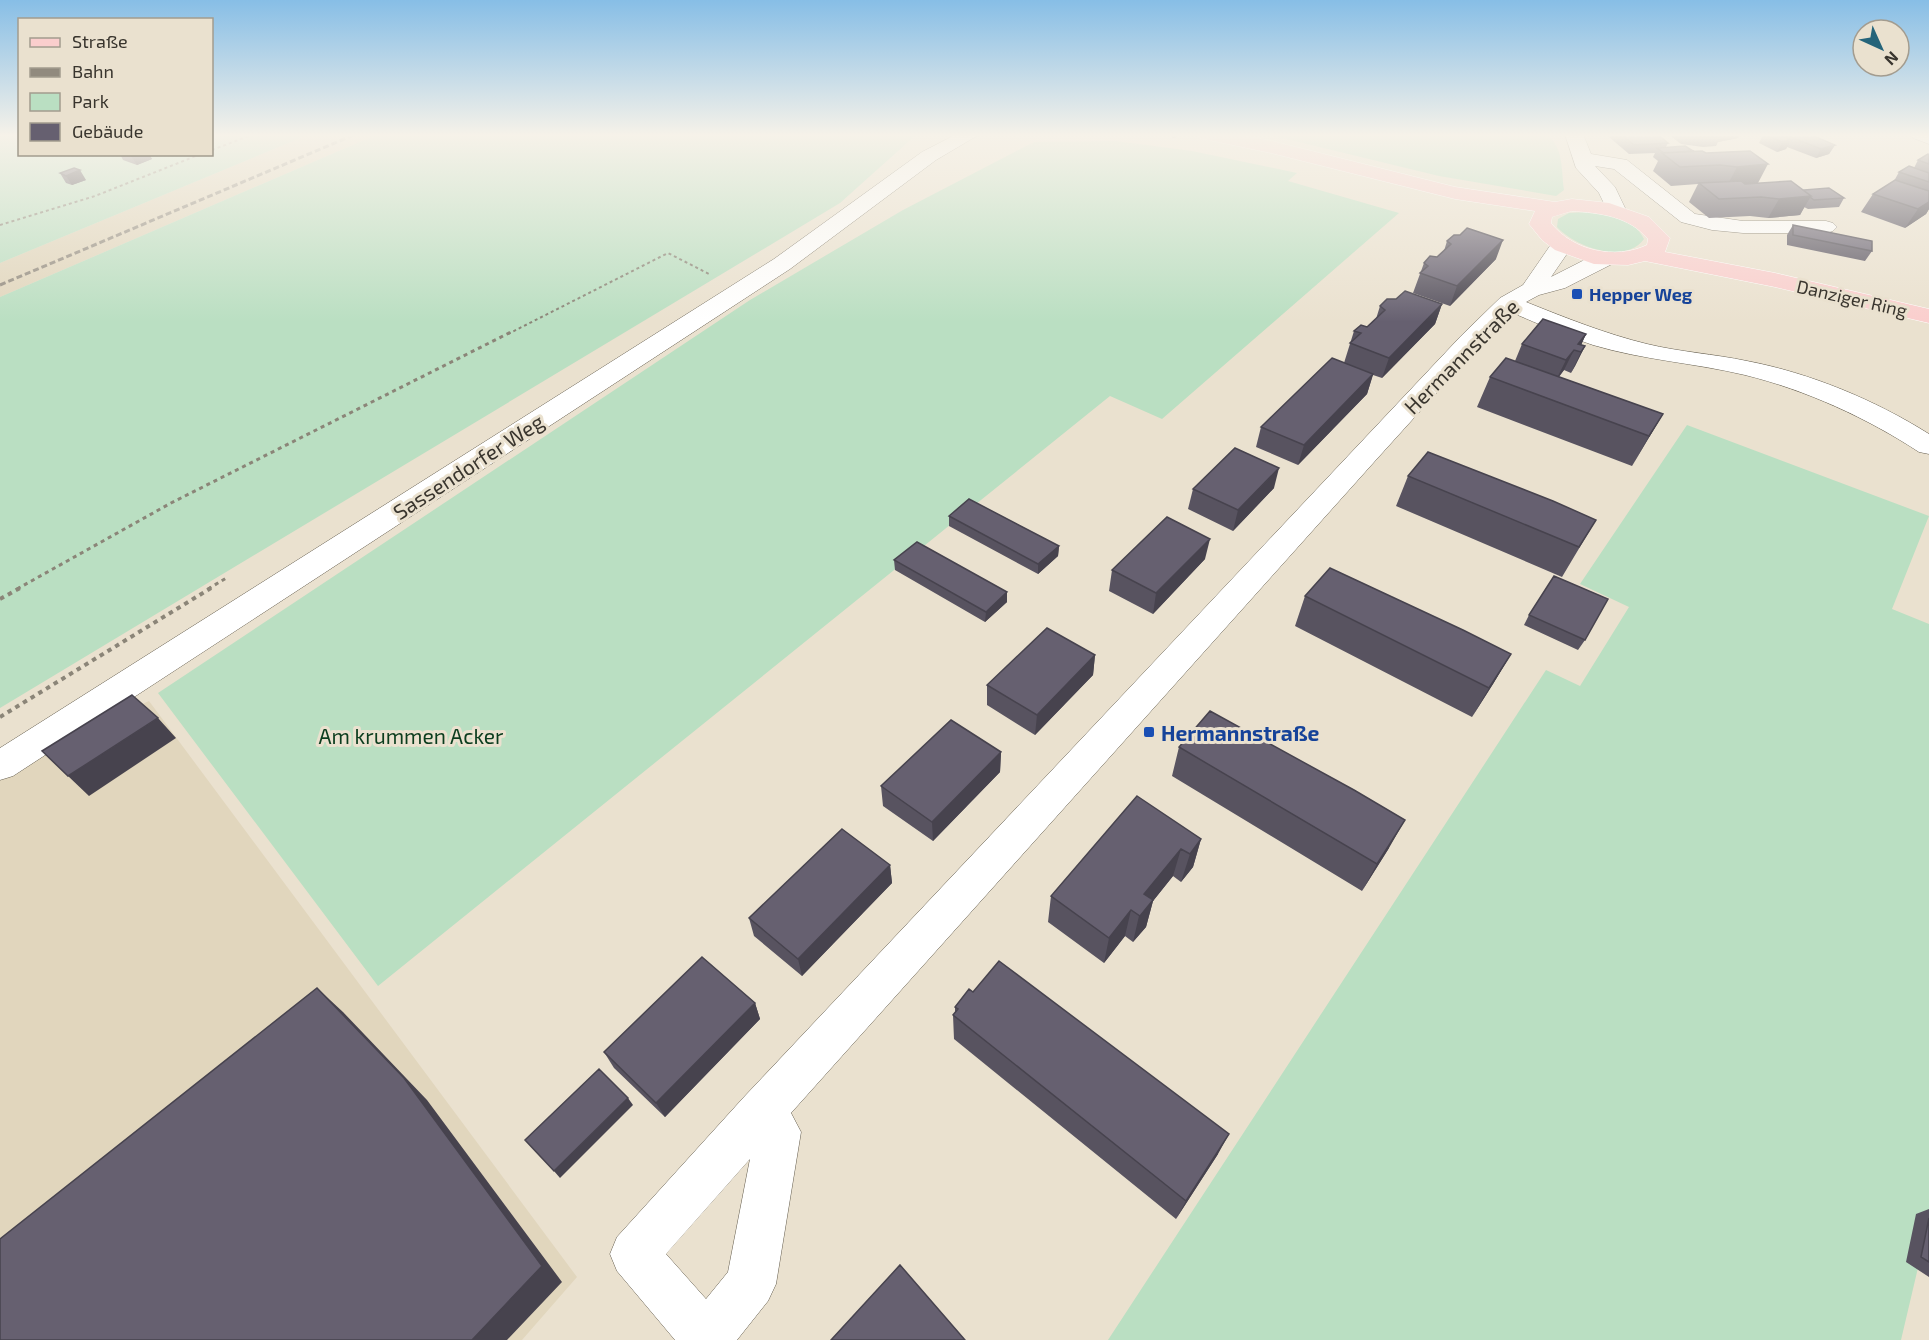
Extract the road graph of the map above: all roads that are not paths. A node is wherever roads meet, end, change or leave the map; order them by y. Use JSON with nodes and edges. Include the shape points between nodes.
{"nodes":[{"id":1,"x":875,"y":197,"type":"edge"},
{"id":2,"x":1474,"y":197,"type":"edge"},
{"id":3,"x":1572,"y":197,"type":"edge"},
{"id":4,"x":1610,"y":197,"type":"edge"},
{"id":5,"x":1661,"y":197,"type":"edge"},
{"id":6,"x":1616,"y":210,"type":"junction"},
{"id":7,"x":1556,"y":212,"type":"junction"},
{"id":8,"x":1826,"y":227,"type":"dead end"},
{"id":9,"x":1562,"y":245,"type":"junction"},
{"id":10,"x":1653,"y":247,"type":"junction"},
{"id":11,"x":1606,"y":258,"type":"junction"},
{"id":12,"x":1520,"y":297,"type":"junction"},
{"id":13,"x":1929,"y":316,"type":"edge"},
{"id":14,"x":1929,"y":446,"type":"edge"},
{"id":15,"x":0,"y":766,"type":"edge"},
{"id":16,"x":760,"y":1113,"type":"dead end"}],
"edges":[{"from":1,"to":15,"type":"street","name":"Sassendorfer Weg","via":[[741,290]]},
{"from":2,"to":7,"type":"main road"},
{"from":3,"to":7,"type":"street"},
{"from":4,"to":6,"type":"street"},
{"from":5,"to":8,"type":"street","via":[[1688,218],[1712,224]]},
{"from":6,"to":7,"type":"main road"},
{"from":6,"to":10,"type":"main road","via":[[1652,228]]},
{"from":7,"to":9,"type":"main road","via":[[1547,235]]},
{"from":9,"to":11,"type":"main road"},
{"from":9,"to":12,"type":"street","name":"Hermannstraße"},
{"from":10,"to":11,"type":"main road","via":[[1629,259]]},
{"from":10,"to":13,"type":"main road","name":"Danziger Ring"},
{"from":11,"to":12,"type":"street","name":"Hermannstraße"},
{"from":12,"to":14,"type":"street","via":[[1600,339],[1786,379],[1864,409]]},
{"from":12,"to":16,"type":"street","name":"Hermannstraße"}]}
